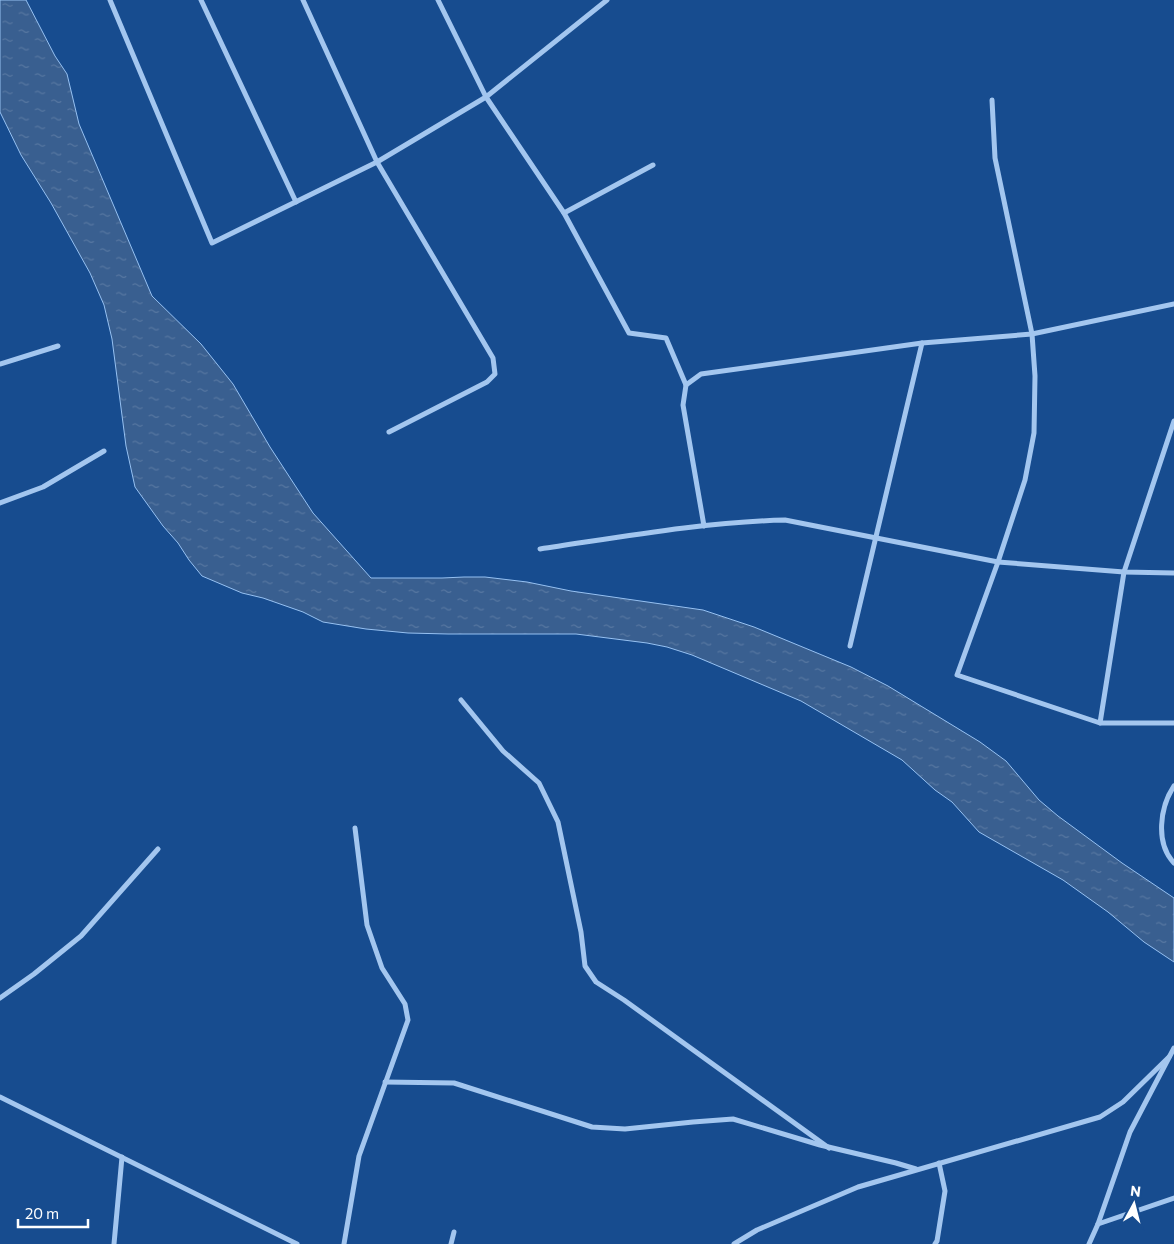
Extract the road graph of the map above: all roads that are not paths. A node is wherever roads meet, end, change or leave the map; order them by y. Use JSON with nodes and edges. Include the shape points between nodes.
{"nodes":[{"id":1,"x":110,"y":0,"type":"edge"},
{"id":2,"x":201,"y":0,"type":"edge"},
{"id":3,"x":303,"y":0,"type":"edge"},
{"id":4,"x":438,"y":0,"type":"edge"},
{"id":5,"x":605,"y":0,"type":"edge"},
{"id":6,"x":486,"y":97,"type":"junction"},
{"id":7,"x":992,"y":100,"type":"dead end"},
{"id":8,"x":377,"y":162,"type":"junction"},
{"id":9,"x":653,"y":165,"type":"dead end"},
{"id":10,"x":296,"y":202,"type":"junction"},
{"id":11,"x":564,"y":213,"type":"junction"},
{"id":12,"x":1174,"y":304,"type":"edge"},
{"id":13,"x":1032,"y":334,"type":"junction"},
{"id":14,"x":922,"y":344,"type":"junction"},
{"id":15,"x":58,"y":346,"type":"dead end"},
{"id":16,"x":0,"y":364,"type":"edge"},
{"id":17,"x":686,"y":385,"type":"junction"},
{"id":18,"x":1174,"y":421,"type":"edge"},
{"id":19,"x":389,"y":432,"type":"dead end"},
{"id":20,"x":104,"y":451,"type":"dead end"},
{"id":21,"x":0,"y":503,"type":"edge"},
{"id":22,"x":704,"y":526,"type":"junction"},
{"id":23,"x":875,"y":538,"type":"junction"},
{"id":24,"x":540,"y":549,"type":"dead end"},
{"id":25,"x":998,"y":562,"type":"junction"},
{"id":26,"x":1124,"y":572,"type":"junction"},
{"id":27,"x":1174,"y":573,"type":"edge"},
{"id":28,"x":850,"y":646,"type":"dead end"},
{"id":29,"x":461,"y":700,"type":"dead end"},
{"id":30,"x":1100,"y":723,"type":"junction"},
{"id":31,"x":1174,"y":723,"type":"edge"},
{"id":32,"x":1174,"y":786,"type":"edge"},
{"id":33,"x":355,"y":828,"type":"dead end"},
{"id":34,"x":158,"y":849,"type":"dead end"},
{"id":35,"x":1174,"y":863,"type":"edge"},
{"id":36,"x":0,"y":998,"type":"edge"},
{"id":37,"x":1174,"y":1048,"type":"edge"},
{"id":38,"x":1169,"y":1057,"type":"junction"},
{"id":39,"x":385,"y":1082,"type":"junction"},
{"id":40,"x":0,"y":1098,"type":"edge"},
{"id":41,"x":829,"y":1148,"type":"junction"},
{"id":42,"x":122,"y":1157,"type":"junction"},
{"id":43,"x":939,"y":1163,"type":"junction"},
{"id":44,"x":916,"y":1170,"type":"junction"},
{"id":45,"x":1174,"y":1198,"type":"edge"},
{"id":46,"x":1098,"y":1224,"type":"junction"},
{"id":47,"x":454,"y":1232,"type":"dead end"},
{"id":48,"x":114,"y":1244,"type":"edge"},
{"id":49,"x":298,"y":1244,"type":"edge"},
{"id":50,"x":344,"y":1244,"type":"edge"},
{"id":51,"x":451,"y":1244,"type":"edge"},
{"id":52,"x":734,"y":1244,"type":"edge"},
{"id":53,"x":935,"y":1244,"type":"edge"},
{"id":54,"x":1089,"y":1244,"type":"edge"}],
"edges":[{"from":1,"to":10,"type":"street","via":[[212,243]]},
{"from":2,"to":10,"type":"street"},
{"from":3,"to":8,"type":"street"},
{"from":4,"to":6,"type":"street"},
{"from":5,"to":6,"type":"street"},
{"from":6,"to":8,"type":"street"},
{"from":6,"to":11,"type":"street"},
{"from":7,"to":13,"type":"street","via":[[995,158]]},
{"from":8,"to":10,"type":"street"},
{"from":8,"to":19,"type":"street","via":[[493,358],[495,374],[487,382]]},
{"from":9,"to":11,"type":"street"},
{"from":11,"to":17,"type":"street","via":[[629,333],[666,338]]},
{"from":12,"to":13,"type":"street"},
{"from":13,"to":14,"type":"street"},
{"from":13,"to":25,"type":"street","via":[[1034,433],[1025,480]]},
{"from":14,"to":17,"type":"street","via":[[701,374]]},
{"from":14,"to":23,"type":"street"},
{"from":15,"to":16,"type":"street"},
{"from":17,"to":22,"type":"street","via":[[683,405]]},
{"from":18,"to":26,"type":"street"},
{"from":20,"to":21,"type":"street","via":[[43,487]]},
{"from":22,"to":23,"type":"street","via":[[785,520]]},
{"from":22,"to":24,"type":"street"},
{"from":23,"to":25,"type":"street"},
{"from":23,"to":28,"type":"street"},
{"from":25,"to":26,"type":"street"},
{"from":25,"to":30,"type":"street","via":[[957,675]]},
{"from":26,"to":27,"type":"street"},
{"from":26,"to":30,"type":"street"},
{"from":29,"to":41,"type":"street","via":[[504,751],[539,783],[558,822],[585,966],[596,982]]},
{"from":30,"to":31,"type":"street"},
{"from":32,"to":35,"type":"street","via":[[1167,797],[1160,828],[1168,857]]},
{"from":33,"to":39,"type":"street","via":[[368,926],[382,968],[405,1004],[408,1020]]},
{"from":34,"to":36,"type":"street","via":[[81,936]]},
{"from":37,"to":38,"type":"street"},
{"from":38,"to":43,"type":"street","via":[[1123,1102],[1100,1117]]},
{"from":38,"to":46,"type":"street","via":[[1130,1132]]},
{"from":39,"to":41,"type":"street","via":[[454,1083],[592,1126],[625,1129],[733,1119]]},
{"from":39,"to":50,"type":"street","via":[[359,1156]]},
{"from":40,"to":42,"type":"street"},
{"from":41,"to":44,"type":"street"},
{"from":42,"to":48,"type":"street"},
{"from":42,"to":49,"type":"street"},
{"from":43,"to":44,"type":"street"},
{"from":43,"to":53,"type":"street","via":[[945,1191]]},
{"from":44,"to":52,"type":"street","via":[[858,1187],[757,1230]]},
{"from":45,"to":46,"type":"street"},
{"from":46,"to":54,"type":"street"},
{"from":47,"to":51,"type":"street"}]}
